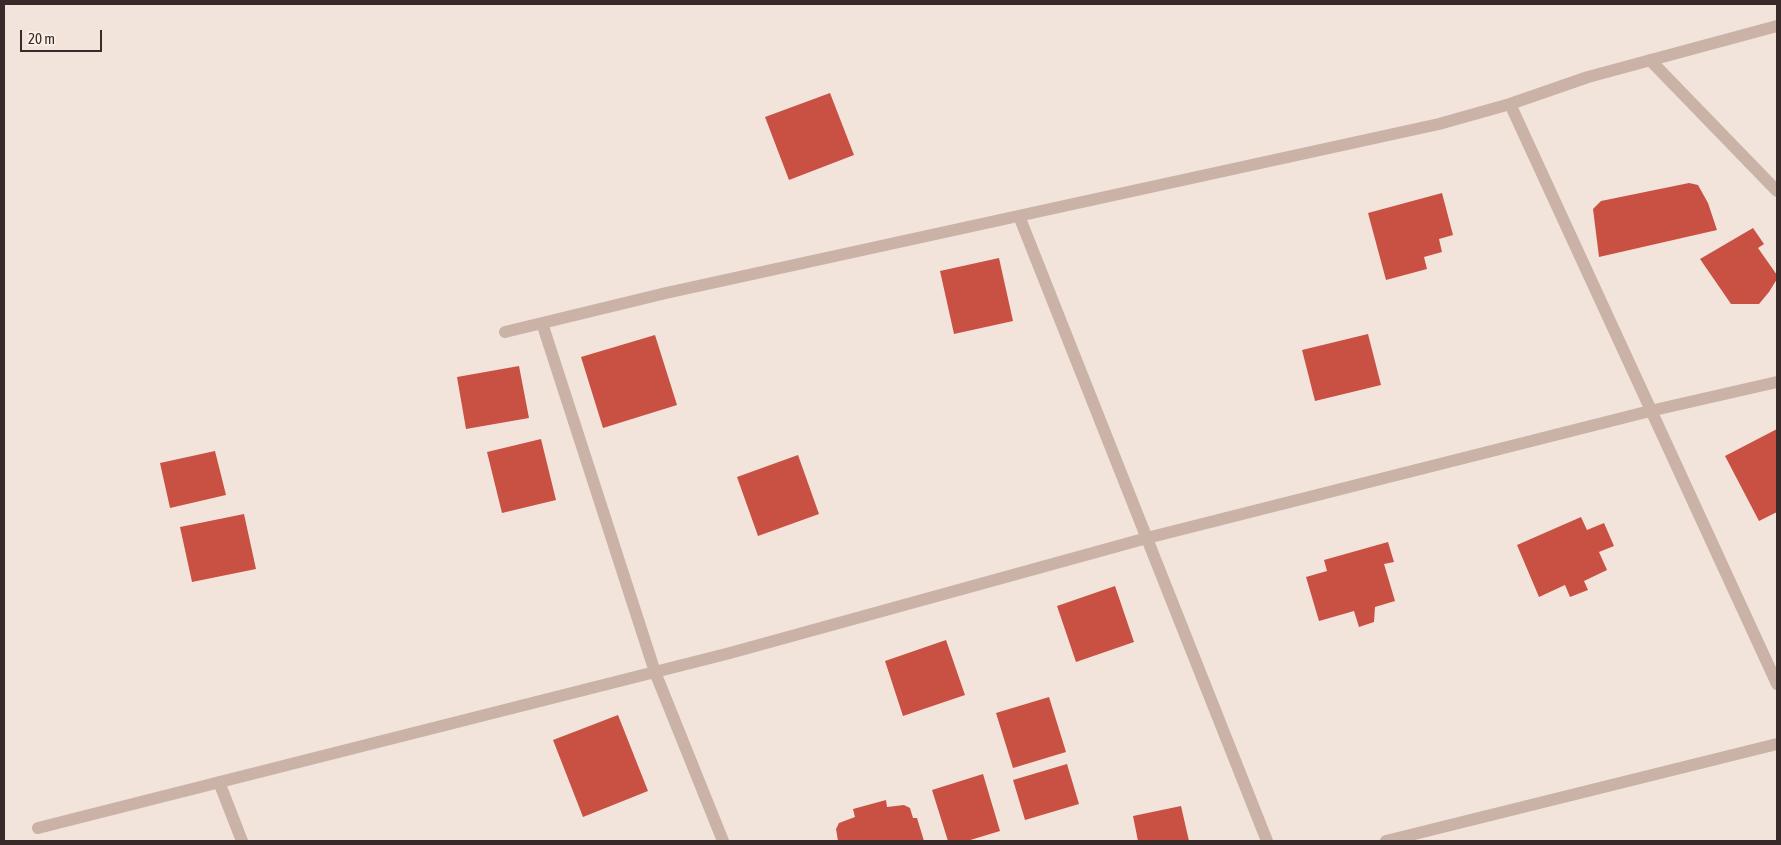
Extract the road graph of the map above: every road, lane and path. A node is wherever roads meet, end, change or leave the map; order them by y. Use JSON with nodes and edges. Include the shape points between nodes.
{"nodes":[{"id":1,"x":1777,"y":26,"type":"edge"},
{"id":2,"x":1650,"y":60,"type":"junction"},
{"id":3,"x":1510,"y":104,"type":"junction"},
{"id":4,"x":1777,"y":192,"type":"edge"},
{"id":5,"x":1019,"y":216,"type":"junction"},
{"id":6,"x":542,"y":323,"type":"junction"},
{"id":7,"x":505,"y":332,"type":"dead end"},
{"id":8,"x":1777,"y":382,"type":"edge"},
{"id":9,"x":1650,"y":411,"type":"junction"},
{"id":10,"x":1146,"y":538,"type":"junction"},
{"id":11,"x":655,"y":672,"type":"junction"},
{"id":12,"x":1777,"y":684,"type":"edge"},
{"id":13,"x":1777,"y":744,"type":"edge"},
{"id":14,"x":220,"y":782,"type":"junction"},
{"id":15,"x":38,"y":828,"type":"dead end"},
{"id":16,"x":242,"y":841,"type":"edge"},
{"id":17,"x":723,"y":841,"type":"edge"},
{"id":18,"x":1267,"y":841,"type":"edge"},
{"id":19,"x":1386,"y":841,"type":"edge"}],
"edges":[{"from":1,"to":2,"type":"street"},
{"from":2,"to":3,"type":"street"},
{"from":2,"to":4,"type":"street"},
{"from":3,"to":5,"type":"street","via":[[1439,124]]},
{"from":3,"to":9,"type":"street"},
{"from":5,"to":6,"type":"street"},
{"from":5,"to":10,"type":"street"},
{"from":6,"to":7,"type":"street"},
{"from":6,"to":11,"type":"street"},
{"from":8,"to":9,"type":"street"},
{"from":9,"to":10,"type":"street"},
{"from":9,"to":12,"type":"street"},
{"from":10,"to":11,"type":"street"},
{"from":10,"to":18,"type":"street"},
{"from":11,"to":14,"type":"street"},
{"from":11,"to":17,"type":"street"},
{"from":13,"to":19,"type":"street"},
{"from":14,"to":15,"type":"street"},
{"from":14,"to":16,"type":"street"}]}
